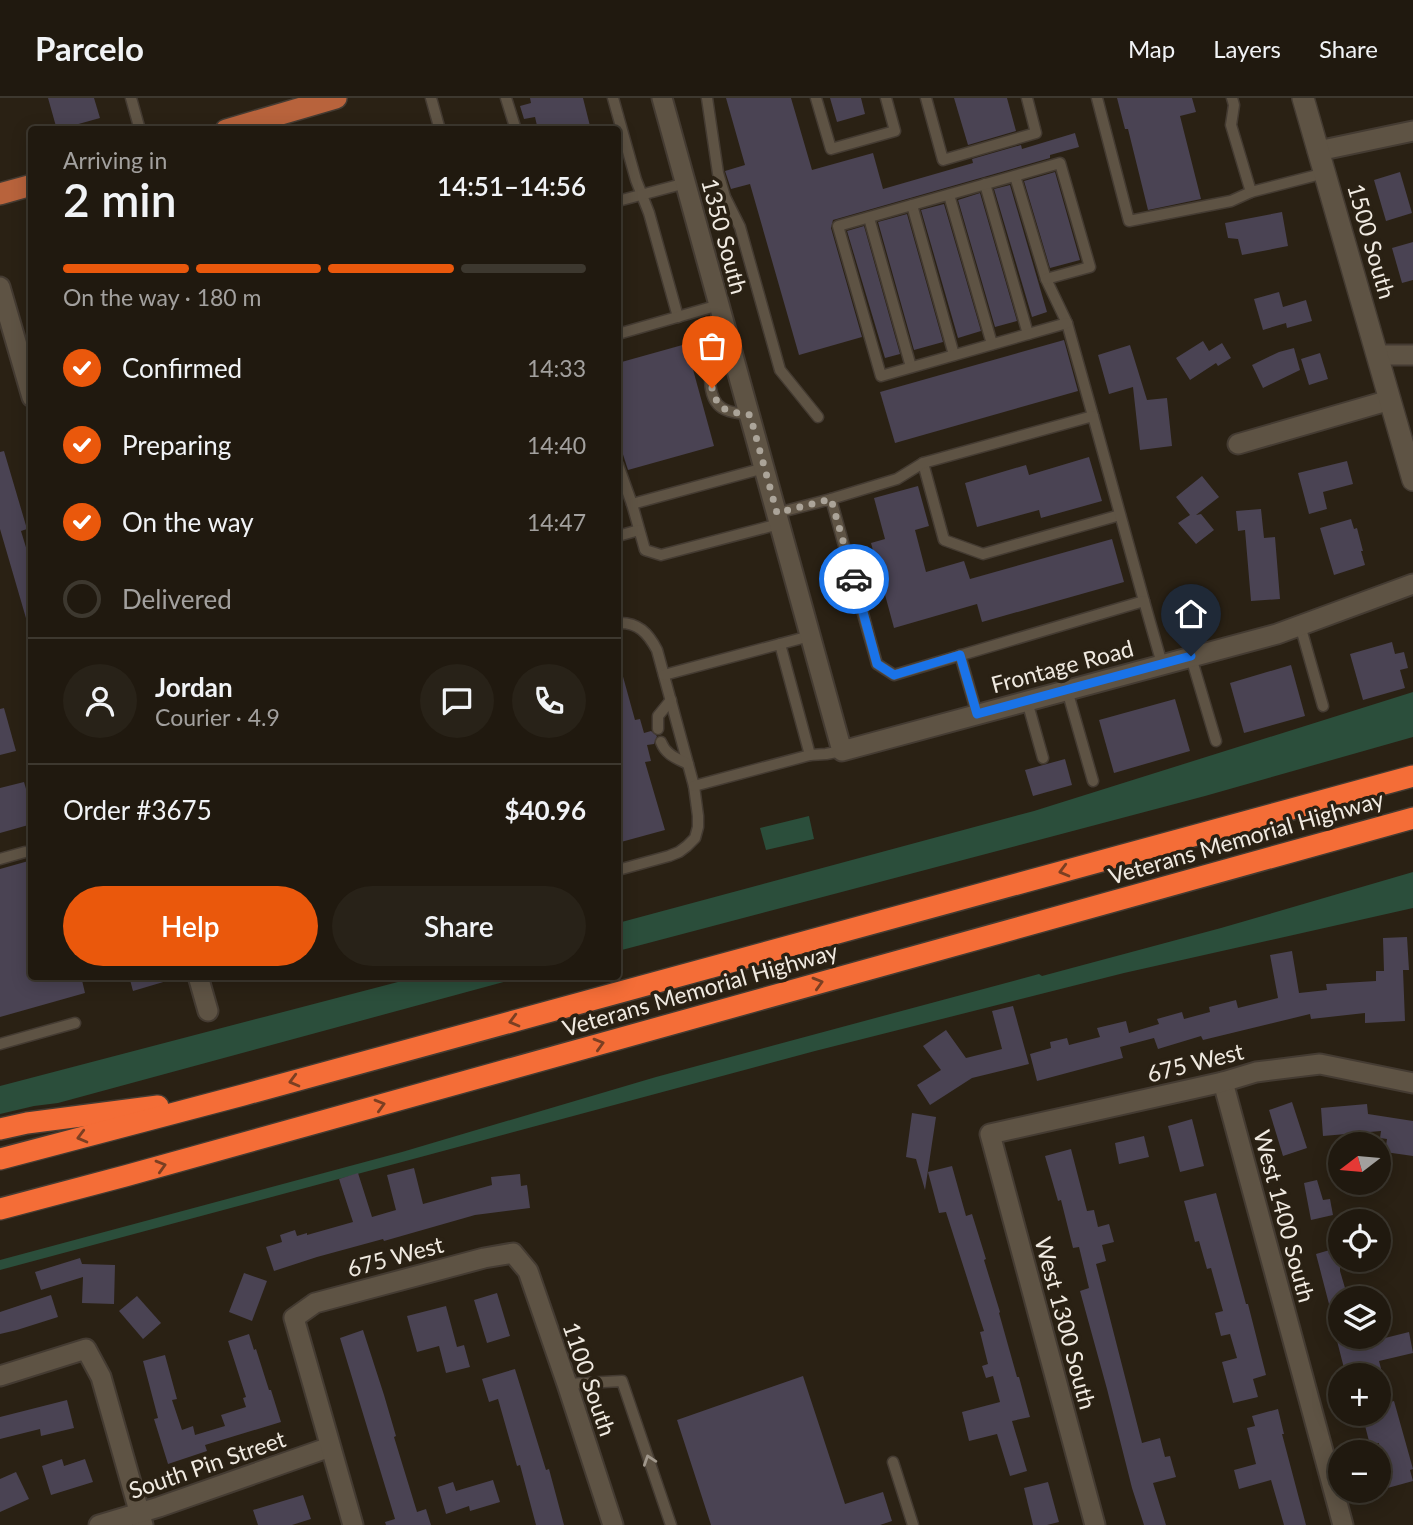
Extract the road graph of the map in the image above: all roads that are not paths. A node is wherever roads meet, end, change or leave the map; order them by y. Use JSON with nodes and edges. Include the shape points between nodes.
{"nodes":[{"id":1,"x":131,"y":98,"type":"edge"},
{"id":2,"x":431,"y":98,"type":"edge"},
{"id":3,"x":506,"y":98,"type":"edge"},
{"id":4,"x":612,"y":98,"type":"edge"},
{"id":5,"x":662,"y":98,"type":"edge"},
{"id":6,"x":707,"y":98,"type":"edge"},
{"id":7,"x":816,"y":98,"type":"edge"},
{"id":8,"x":886,"y":98,"type":"edge"},
{"id":9,"x":926,"y":98,"type":"edge"},
{"id":10,"x":1027,"y":98,"type":"edge"},
{"id":11,"x":1097,"y":98,"type":"edge"},
{"id":12,"x":1232,"y":98,"type":"edge"},
{"id":13,"x":1303,"y":98,"type":"edge"},
{"id":14,"x":329,"y":99,"type":"edge"},
{"id":15,"x":263,"y":124,"type":"edge"},
{"id":16,"x":139,"y":126,"type":"edge"},
{"id":17,"x":439,"y":126,"type":"edge"},
{"id":18,"x":515,"y":126,"type":"edge"},
{"id":19,"x":621,"y":126,"type":"edge"},
{"id":20,"x":621,"y":127,"type":"edge"},
{"id":21,"x":1413,"y":131,"type":"edge"},
{"id":22,"x":1318,"y":151,"type":"junction"},
{"id":23,"x":1325,"y":173,"type":"junction"},
{"id":24,"x":1016,"y":176,"type":"junction"},
{"id":25,"x":686,"y":183,"type":"junction"},
{"id":26,"x":985,"y":184,"type":"junction"},
{"id":27,"x":28,"y":186,"type":"edge"},
{"id":28,"x":1251,"y":192,"type":"junction"},
{"id":29,"x":0,"y":194,"type":"edge"},
{"id":30,"x":642,"y":195,"type":"junction"},
{"id":31,"x":949,"y":195,"type":"junction"},
{"id":32,"x":621,"y":200,"type":"edge"},
{"id":33,"x":912,"y":205,"type":"junction"},
{"id":34,"x":869,"y":218,"type":"junction"},
{"id":35,"x":1046,"y":279,"type":"junction"},
{"id":36,"x":0,"y":287,"type":"edge"},
{"id":37,"x":719,"y":305,"type":"junction"},
{"id":38,"x":678,"y":317,"type":"junction"},
{"id":39,"x":1067,"y":323,"type":"junction"},
{"id":40,"x":621,"y":333,"type":"edge"},
{"id":41,"x":1028,"y":334,"type":"junction"},
{"id":42,"x":730,"y":344,"type":"junction"},
{"id":43,"x":992,"y":344,"type":"junction"},
{"id":44,"x":954,"y":355,"type":"junction"},
{"id":45,"x":1378,"y":355,"type":"junction"},
{"id":46,"x":1413,"y":355,"type":"edge"},
{"id":47,"x":911,"y":367,"type":"junction"},
{"id":48,"x":28,"y":383,"type":"edge"},
{"id":49,"x":1390,"y":400,"type":"junction"},
{"id":50,"x":750,"y":415,"type":"junction"},
{"id":51,"x":1093,"y":416,"type":"junction"},
{"id":52,"x":818,"y":417,"type":"dead end"},
{"id":53,"x":1238,"y":444,"type":"dead end"},
{"id":54,"x":923,"y":463,"type":"junction"},
{"id":55,"x":764,"y":468,"type":"junction"},
{"id":56,"x":621,"y":473,"type":"edge"},
{"id":57,"x":1413,"y":480,"type":"edge"},
{"id":58,"x":831,"y":499,"type":"junction"},
{"id":59,"x":632,"y":504,"type":"junction"},
{"id":60,"x":1120,"y":515,"type":"junction"},
{"id":61,"x":778,"y":519,"type":"junction"},
{"id":62,"x":639,"y":530,"type":"junction"},
{"id":63,"x":621,"y":535,"type":"edge"},
{"id":64,"x":1413,"y":584,"type":"edge"},
{"id":65,"x":1144,"y":601,"type":"junction"},
{"id":66,"x":621,"y":623,"type":"edge"},
{"id":67,"x":1300,"y":625,"type":"junction"},
{"id":68,"x":810,"y":636,"type":"junction"},
{"id":69,"x":780,"y":644,"type":"junction"},
{"id":70,"x":960,"y":655,"type":"junction"},
{"id":71,"x":1191,"y":656,"type":"junction"},
{"id":72,"x":1163,"y":664,"type":"junction"},
{"id":73,"x":664,"y":675,"type":"junction"},
{"id":74,"x":1067,"y":690,"type":"junction"},
{"id":75,"x":671,"y":700,"type":"junction"},
{"id":76,"x":1027,"y":701,"type":"junction"},
{"id":77,"x":1323,"y":706,"type":"dead end"},
{"id":78,"x":977,"y":714,"type":"junction"},
{"id":79,"x":658,"y":729,"type":"dead end"},
{"id":80,"x":662,"y":741,"type":"dead end"},
{"id":81,"x":1216,"y":741,"type":"dead end"},
{"id":82,"x":842,"y":751,"type":"junction"},
{"id":83,"x":810,"y":755,"type":"junction"},
{"id":84,"x":1044,"y":758,"type":"dead end"},
{"id":85,"x":688,"y":764,"type":"junction"},
{"id":86,"x":1413,"y":776,"type":"edge"},
{"id":87,"x":1093,"y":781,"type":"dead end"},
{"id":88,"x":694,"y":786,"type":"junction"},
{"id":89,"x":1407,"y":819,"type":"edge"},
{"id":90,"x":25,"y":852,"type":"dead end"},
{"id":91,"x":0,"y":859,"type":"edge"},
{"id":92,"x":621,"y":869,"type":"edge"},
{"id":93,"x":199,"y":980,"type":"edge"},
{"id":94,"x":208,"y":1012,"type":"dead end"},
{"id":95,"x":75,"y":1023,"type":"dead end"},
{"id":96,"x":0,"y":1044,"type":"edge"},
{"id":97,"x":1223,"y":1082,"type":"junction"},
{"id":98,"x":1413,"y":1083,"type":"edge"},
{"id":99,"x":243,"y":1095,"type":"junction"},
{"id":100,"x":0,"y":1129,"type":"edge"},
{"id":101,"x":990,"y":1134,"type":"joint"},
{"id":102,"x":0,"y":1159,"type":"edge"},
{"id":103,"x":125,"y":1176,"type":"junction"},
{"id":104,"x":0,"y":1209,"type":"edge"},
{"id":105,"x":0,"y":1219,"type":"edge"},
{"id":106,"x":513,"y":1253,"type":"joint"},
{"id":107,"x":0,"y":1376,"type":"edge"},
{"id":108,"x":567,"y":1384,"type":"junction"},
{"id":109,"x":330,"y":1447,"type":"junction"},
{"id":110,"x":893,"y":1462,"type":"dead end"},
{"id":111,"x":141,"y":1519,"type":"edge"},
{"id":112,"x":99,"y":1525,"type":"edge"},
{"id":113,"x":353,"y":1525,"type":"edge"},
{"id":114,"x":613,"y":1525,"type":"edge"},
{"id":115,"x":671,"y":1525,"type":"edge"},
{"id":116,"x":914,"y":1525,"type":"edge"},
{"id":117,"x":1095,"y":1525,"type":"edge"},
{"id":118,"x":1343,"y":1525,"type":"edge"}],
"edges":[{"from":1,"to":16,"type":"lane"},
{"from":2,"to":17,"type":"lane"},
{"from":3,"to":18,"type":"lane"},
{"from":4,"to":19,"type":"lane"},
{"from":5,"to":25,"type":"street","name":"1350 South"},
{"from":6,"to":52,"type":"lane","via":[[718,173],[740,227],[780,370]]},
{"from":7,"to":8,"type":"lane","via":[[831,149],[895,131]]},
{"from":9,"to":10,"type":"lane","via":[[943,160],[1036,133]]},
{"from":11,"to":28,"type":"lane","via":[[1129,221],[1231,201]]},
{"from":12,"to":28,"type":"lane","via":[[1231,125]]},
{"from":13,"to":22,"type":"street","name":"1500 South"},
{"from":14,"to":15,"type":"main road"},
{"from":20,"to":30,"type":"lane"},
{"from":21,"to":22,"type":"street"},
{"from":22,"to":23,"type":"street","name":"1500 South"},
{"from":23,"to":28,"type":"lane"},
{"from":23,"to":45,"type":"street","name":"1500 South"},
{"from":24,"to":26,"type":"lane"},
{"from":24,"to":35,"type":"lane"},
{"from":24,"to":35,"type":"lane","via":[[1060,163],[1090,267]]},
{"from":25,"to":30,"type":"lane"},
{"from":25,"to":37,"type":"street","name":"1350 South"},
{"from":26,"to":31,"type":"lane"},
{"from":26,"to":41,"type":"lane"},
{"from":27,"to":29,"type":"main road"},
{"from":30,"to":32,"type":"lane"},
{"from":30,"to":38,"type":"lane"},
{"from":31,"to":33,"type":"lane"},
{"from":31,"to":43,"type":"lane"},
{"from":33,"to":34,"type":"lane"},
{"from":33,"to":44,"type":"lane"},
{"from":34,"to":47,"type":"lane"},
{"from":34,"to":47,"type":"lane","via":[[838,226],[881,376]]},
{"from":35,"to":39,"type":"lane"},
{"from":36,"to":48,"type":"street"},
{"from":37,"to":38,"type":"lane"},
{"from":37,"to":42,"type":"street","name":"1350 South"},
{"from":38,"to":40,"type":"lane"},
{"from":39,"to":41,"type":"lane"},
{"from":39,"to":51,"type":"lane"},
{"from":41,"to":43,"type":"lane"},
{"from":42,"to":50,"type":"street","name":"1350 South"},
{"from":42,"to":50,"type":"lane","via":[[711,370],[714,397],[725,410]]},
{"from":43,"to":44,"type":"lane"},
{"from":44,"to":47,"type":"lane"},
{"from":45,"to":46,"type":"street"},
{"from":45,"to":49,"type":"street","name":"1500 South"},
{"from":49,"to":53,"type":"street"},
{"from":49,"to":57,"type":"street","name":"1500 South"},
{"from":50,"to":55,"type":"street","name":"1350 South"},
{"from":51,"to":54,"type":"lane"},
{"from":51,"to":60,"type":"lane"},
{"from":54,"to":58,"type":"lane","via":[[897,479]]},
{"from":54,"to":60,"type":"lane","via":[[944,540],[983,554]]},
{"from":55,"to":59,"type":"lane"},
{"from":55,"to":61,"type":"street","name":"1350 South"},
{"from":56,"to":59,"type":"lane"},
{"from":58,"to":61,"type":"lane"},
{"from":58,"to":70,"type":"lane","via":[[877,664],[894,675]]},
{"from":59,"to":62,"type":"lane"},
{"from":60,"to":65,"type":"lane"},
{"from":61,"to":62,"type":"lane","via":[[661,555],[645,550]]},
{"from":61,"to":68,"type":"street","name":"1350 South"},
{"from":62,"to":63,"type":"lane"},
{"from":64,"to":67,"type":"street","name":"Frontage Road"},
{"from":65,"to":70,"type":"lane"},
{"from":65,"to":72,"type":"lane"},
{"from":66,"to":73,"type":"lane","via":[[634,624],[651,638]]},
{"from":67,"to":71,"type":"street","name":"Frontage Road"},
{"from":67,"to":77,"type":"lane"},
{"from":68,"to":69,"type":"lane"},
{"from":68,"to":82,"type":"street","name":"1350 South"},
{"from":69,"to":73,"type":"lane"},
{"from":69,"to":83,"type":"lane"},
{"from":70,"to":78,"type":"lane"},
{"from":71,"to":72,"type":"street","name":"Frontage Road"},
{"from":71,"to":81,"type":"lane"},
{"from":72,"to":74,"type":"street","name":"Frontage Road"},
{"from":73,"to":75,"type":"lane"},
{"from":74,"to":76,"type":"street","name":"Frontage Road"},
{"from":74,"to":87,"type":"lane"},
{"from":75,"to":79,"type":"lane","via":[[658,716]]},
{"from":75,"to":85,"type":"lane"},
{"from":76,"to":78,"type":"street","name":"Frontage Road"},
{"from":76,"to":84,"type":"lane"},
{"from":78,"to":82,"type":"street","name":"Frontage Road"},
{"from":80,"to":85,"type":"lane","via":[[671,756]]},
{"from":82,"to":83,"type":"lane"},
{"from":83,"to":88,"type":"lane"},
{"from":85,"to":88,"type":"lane"},
{"from":86,"to":99,"type":"highway","name":"Veterans Memorial Highway","one_way":true},
{"from":88,"to":92,"type":"lane","via":[[695,838],[669,856]]},
{"from":103,"to":89,"type":"highway","name":"Veterans Memorial Highway","one_way":true},
{"from":90,"to":91,"type":"lane"},
{"from":93,"to":94,"type":"street"},
{"from":95,"to":96,"type":"lane"},
{"from":97,"to":98,"type":"street","name":"675 West","via":[[1256,1072],[1320,1064]]},
{"from":97,"to":101,"type":"street","name":"675 West"},
{"from":97,"to":118,"type":"street","name":"West 1400 South"},
{"from":99,"to":100,"type":"highway"},
{"from":99,"to":102,"type":"highway","name":"Veterans Memorial Highway","one_way":true},
{"from":101,"to":117,"type":"street","name":"West 1300 South"},
{"from":103,"to":104,"type":"highway","name":"Veterans Memorial Highway"},
{"from":103,"to":105,"type":"highway"},
{"from":106,"to":108,"type":"street","name":"1100 South","via":[[528,1271]]},
{"from":106,"to":109,"type":"street","name":"675 West","via":[[315,1303],[294,1318]]},
{"from":107,"to":111,"type":"street","via":[[86,1349],[101,1377]]},
{"from":108,"to":114,"type":"street","name":"1100 South"},
{"from":115,"to":108,"type":"lane","one_way":true,"via":[[622,1381]]},
{"from":109,"to":111,"type":"street","name":"South Pin Street"},
{"from":109,"to":113,"type":"street"},
{"from":110,"to":116,"type":"lane"},
{"from":111,"to":112,"type":"street","name":"South Pin Street"}]}
